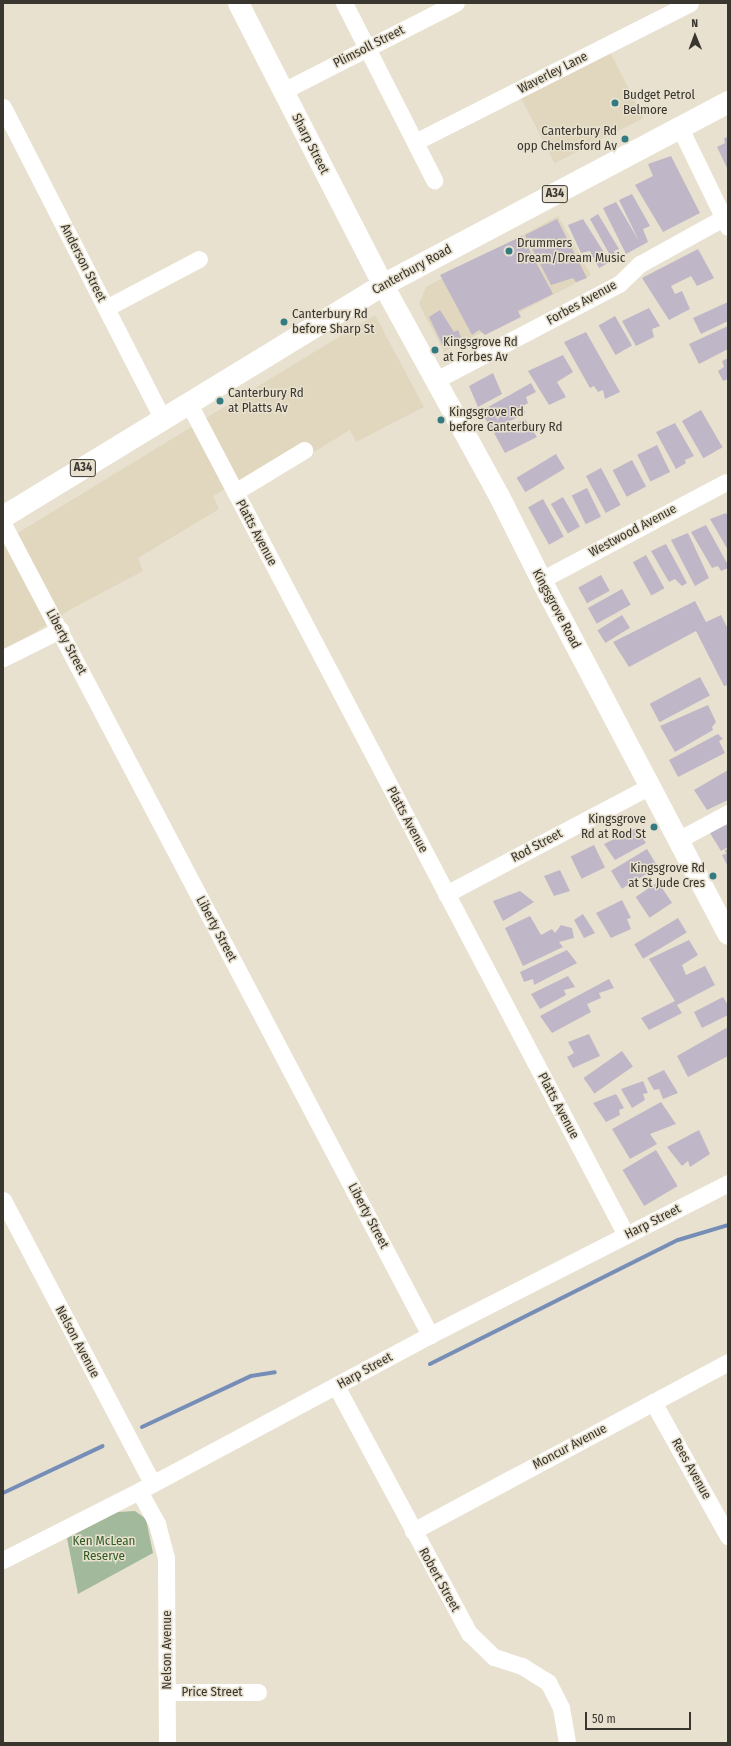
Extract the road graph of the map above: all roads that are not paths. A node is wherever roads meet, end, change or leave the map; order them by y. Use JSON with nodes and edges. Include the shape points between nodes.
{"nodes":[{"id":1,"x":238,"y":3,"type":"edge"},
{"id":2,"x":344,"y":3,"type":"edge"},
{"id":3,"x":456,"y":3,"type":"edge"},
{"id":4,"x":690,"y":3,"type":"edge"},
{"id":5,"x":366,"y":48,"type":"junction"},
{"id":6,"x":284,"y":91,"type":"junction"},
{"id":7,"x":728,"y":102,"type":"edge"},
{"id":8,"x":3,"y":107,"type":"edge"},
{"id":9,"x":680,"y":128,"type":"junction"},
{"id":10,"x":415,"y":142,"type":"junction"},
{"id":11,"x":434,"y":180,"type":"dead end"},
{"id":12,"x":726,"y":222,"type":"edge"},
{"id":13,"x":199,"y":259,"type":"dead end"},
{"id":14,"x":383,"y":285,"type":"junction"},
{"id":15,"x":106,"y":308,"type":"junction"},
{"id":16,"x":436,"y":380,"type":"junction"},
{"id":17,"x":189,"y":404,"type":"junction"},
{"id":18,"x":163,"y":419,"type":"junction"},
{"id":19,"x":304,"y":450,"type":"dead end"},
{"id":20,"x":726,"y":482,"type":"dead end"},
{"id":21,"x":235,"y":492,"type":"junction"},
{"id":22,"x":3,"y":517,"type":"edge"},
{"id":23,"x":3,"y":524,"type":"edge"},
{"id":24,"x":541,"y":580,"type":"junction"},
{"id":25,"x":60,"y":630,"type":"junction"},
{"id":26,"x":3,"y":658,"type":"edge"},
{"id":27,"x":650,"y":786,"type":"junction"},
{"id":28,"x":728,"y":813,"type":"edge"},
{"id":29,"x":678,"y":840,"type":"junction"},
{"id":30,"x":446,"y":894,"type":"junction"},
{"id":31,"x":728,"y":934,"type":"edge"},
{"id":32,"x":728,"y":1183,"type":"edge"},
{"id":33,"x":3,"y":1200,"type":"edge"},
{"id":34,"x":626,"y":1236,"type":"junction"},
{"id":35,"x":430,"y":1335,"type":"junction"},
{"id":36,"x":728,"y":1362,"type":"edge"},
{"id":37,"x":336,"y":1386,"type":"junction"},
{"id":38,"x":653,"y":1402,"type":"junction"},
{"id":39,"x":145,"y":1487,"type":"junction"},
{"id":40,"x":412,"y":1531,"type":"junction"},
{"id":41,"x":728,"y":1536,"type":"edge"},
{"id":42,"x":3,"y":1560,"type":"edge"},
{"id":43,"x":167,"y":1692,"type":"junction"},
{"id":44,"x":258,"y":1692,"type":"dead end"},
{"id":45,"x":167,"y":1743,"type":"edge"},
{"id":46,"x":567,"y":1743,"type":"edge"}],
"edges":[{"from":1,"to":6,"type":"main road","name":"Sharp Street"},
{"from":2,"to":5,"type":"street"},
{"from":3,"to":5,"type":"street","name":"Plimsoll Street"},
{"from":4,"to":10,"type":"street","name":"Waverley Lane"},
{"from":5,"to":6,"type":"street","name":"Plimsoll Street"},
{"from":5,"to":10,"type":"street"},
{"from":6,"to":14,"type":"main road","name":"Sharp Street"},
{"from":7,"to":9,"type":"highway","name":"Canterbury Road","number":"A34"},
{"from":8,"to":15,"type":"street","name":"Anderson Street"},
{"from":9,"to":12,"type":"street"},
{"from":9,"to":14,"type":"highway","name":"Canterbury Road","number":"A34"},
{"from":10,"to":11,"type":"street"},
{"from":12,"to":16,"type":"street","name":"Forbes Avenue","via":[[640,264],[619,284]]},
{"from":13,"to":15,"type":"street"},
{"from":14,"to":16,"type":"main road","name":"Kingsgrove Road"},
{"from":14,"to":17,"type":"highway","name":"Canterbury Road","number":"A34"},
{"from":15,"to":18,"type":"street","name":"Anderson Street"},
{"from":16,"to":24,"type":"main road","name":"Kingsgrove Road"},
{"from":17,"to":18,"type":"highway","name":"Canterbury Road","number":"A34"},
{"from":17,"to":21,"type":"street","name":"Platts Avenue"},
{"from":18,"to":22,"type":"highway","name":"Canterbury Road","number":"A34"},
{"from":19,"to":21,"type":"street"},
{"from":20,"to":24,"type":"street","name":"Westwood Avenue"},
{"from":21,"to":30,"type":"street","name":"Platts Avenue"},
{"from":23,"to":25,"type":"street","name":"Liberty Street"},
{"from":24,"to":27,"type":"main road","name":"Kingsgrove Road"},
{"from":25,"to":26,"type":"street"},
{"from":25,"to":35,"type":"street","name":"Liberty Street"},
{"from":27,"to":29,"type":"main road","name":"Kingsgrove Road"},
{"from":27,"to":30,"type":"street","name":"Rod Street"},
{"from":28,"to":29,"type":"street"},
{"from":29,"to":31,"type":"main road","name":"Kingsgrove Road"},
{"from":30,"to":34,"type":"street","name":"Platts Avenue"},
{"from":32,"to":34,"type":"street","name":"Harp Street"},
{"from":33,"to":39,"type":"street","name":"Nelson Avenue"},
{"from":34,"to":35,"type":"street","name":"Harp Street"},
{"from":35,"to":37,"type":"street","name":"Harp Street"},
{"from":36,"to":38,"type":"street","name":"Moncur Avenue"},
{"from":37,"to":39,"type":"street","name":"Harp Street"},
{"from":37,"to":40,"type":"street","name":"Robert Street"},
{"from":38,"to":40,"type":"street","name":"Moncur Avenue"},
{"from":38,"to":41,"type":"street","name":"Rees Avenue"},
{"from":39,"to":42,"type":"street","name":"Harp Street"},
{"from":39,"to":43,"type":"street","name":"Nelson Avenue","via":[[166,1558]]},
{"from":40,"to":46,"type":"street","name":"Robert Street","via":[[469,1633],[494,1657],[522,1666],[548,1682],[561,1708]]},
{"from":43,"to":44,"type":"street","name":"Price Street"},
{"from":43,"to":45,"type":"street","name":"Nelson Avenue"}]}
